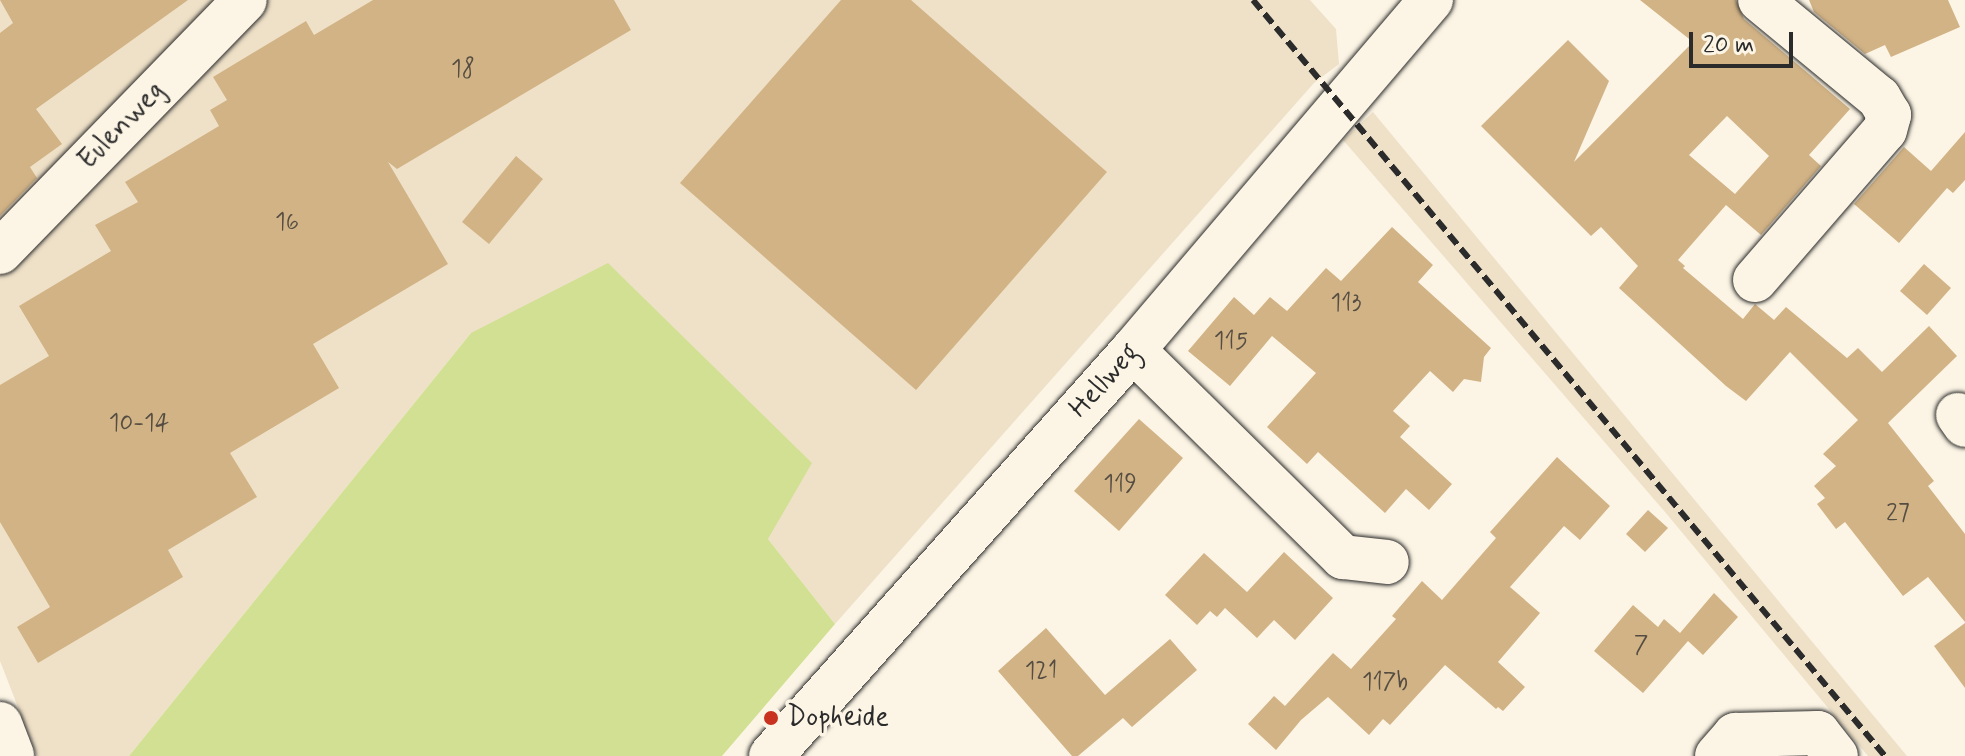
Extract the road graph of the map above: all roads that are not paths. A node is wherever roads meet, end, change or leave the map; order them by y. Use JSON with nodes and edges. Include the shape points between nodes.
{"nodes":[{"id":1,"x":245,"y":0,"type":"edge"},
{"id":2,"x":1760,"y":0,"type":"edge"},
{"id":3,"x":1429,"y":1,"type":"edge"},
{"id":4,"x":0,"y":252,"type":"edge"},
{"id":5,"x":1755,"y":280,"type":"dead end"},
{"id":6,"x":1133,"y":350,"type":"junction"},
{"id":7,"x":1387,"y":562,"type":"dead end"},
{"id":8,"x":0,"y":724,"type":"edge"},
{"id":9,"x":12,"y":756,"type":"edge"},
{"id":10,"x":771,"y":756,"type":"edge"},
{"id":11,"x":1717,"y":756,"type":"edge"},
{"id":12,"x":1836,"y":756,"type":"edge"}],
"edges":[{"from":1,"to":4,"type":"street","name":"Eulenweg"},
{"from":2,"to":5,"type":"street","via":[[1879,98],[1889,115],[1885,130]]},
{"from":3,"to":6,"type":"street","name":"Hellweg"},
{"from":6,"to":7,"type":"street","via":[[1343,557]]},
{"from":6,"to":10,"type":"street","name":"Hellweg"},
{"from":8,"to":9,"type":"street"},
{"from":11,"to":12,"type":"street","via":[[1735,735],[1818,733]]}]}
